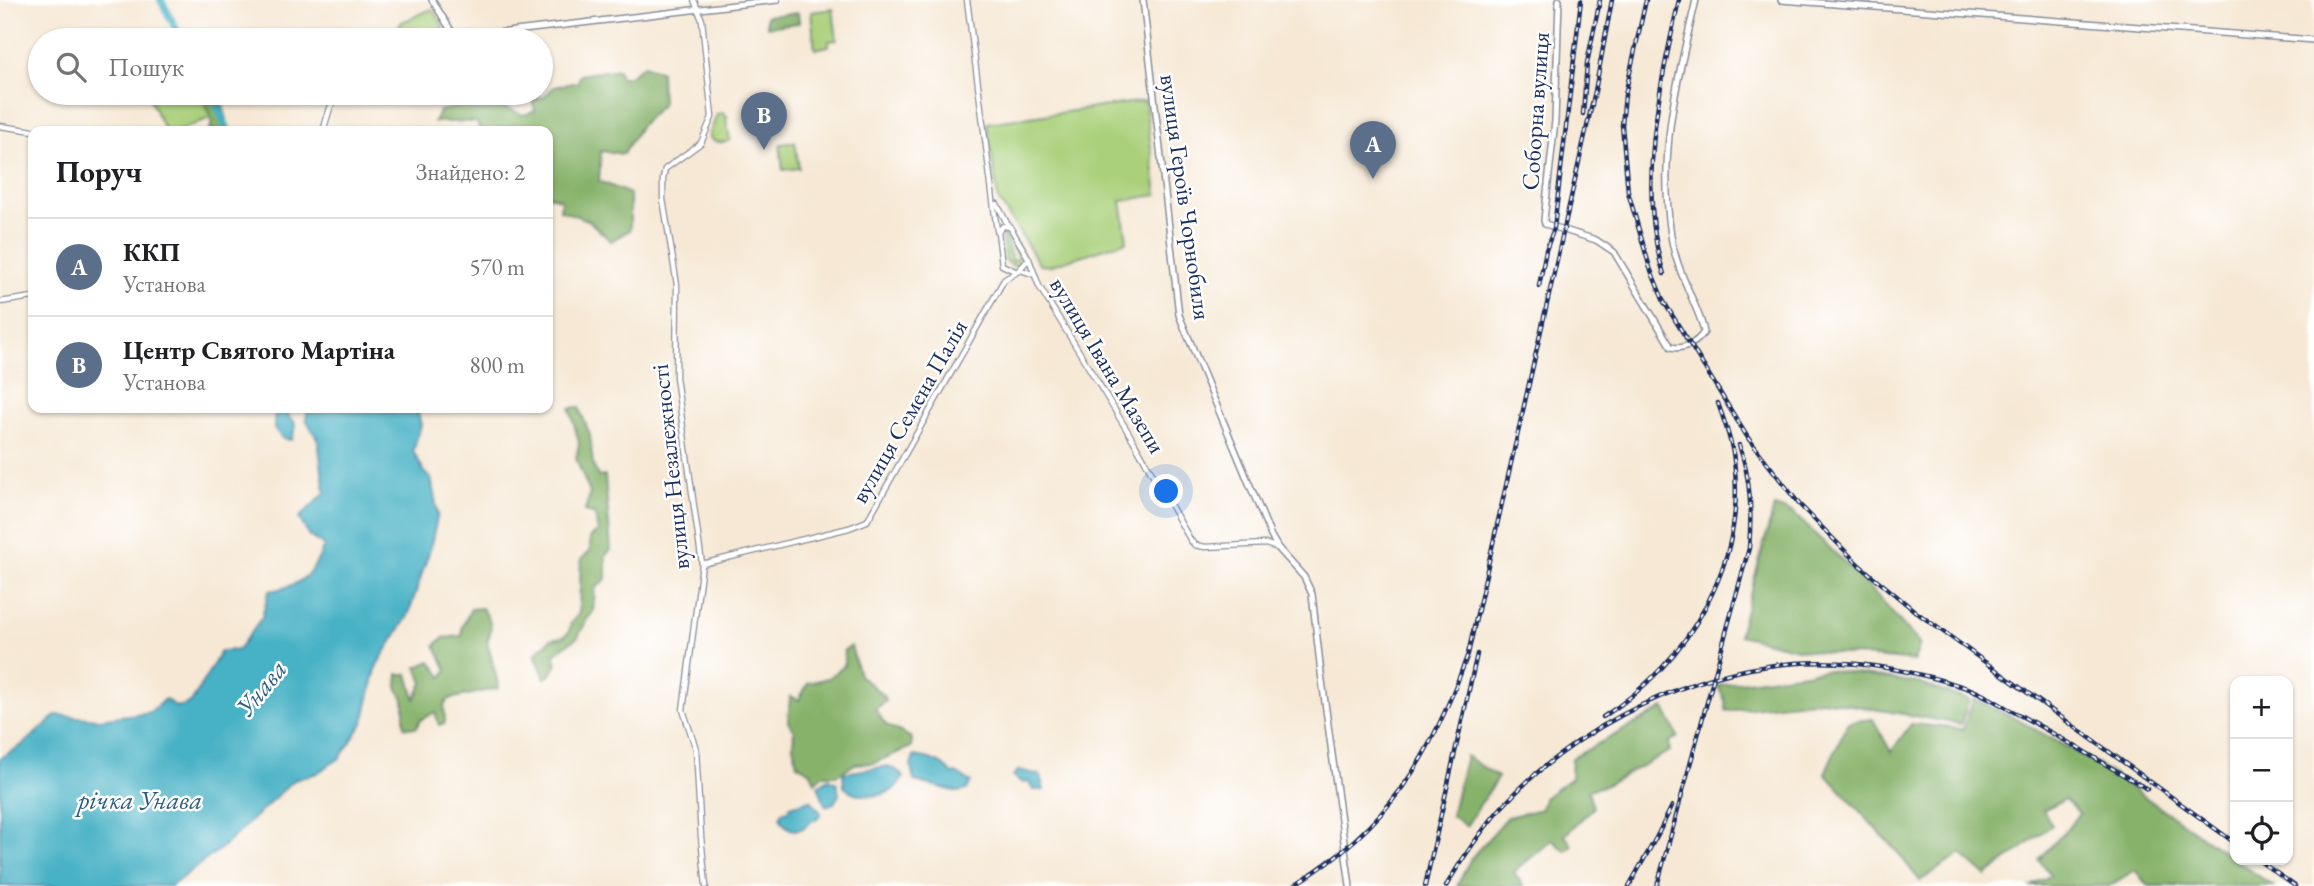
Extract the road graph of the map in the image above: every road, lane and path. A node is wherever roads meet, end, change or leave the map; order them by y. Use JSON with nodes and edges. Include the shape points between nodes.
{"nodes":[{"id":1,"x":432,"y":0,"type":"edge"},
{"id":2,"x":694,"y":0,"type":"edge"},
{"id":3,"x":777,"y":0,"type":"edge"},
{"id":4,"x":967,"y":0,"type":"edge"},
{"id":5,"x":1143,"y":0,"type":"edge"},
{"id":6,"x":1559,"y":0,"type":"edge"},
{"id":7,"x":1696,"y":0,"type":"edge"},
{"id":8,"x":1782,"y":0,"type":"edge"},
{"id":9,"x":696,"y":10,"type":"junction"},
{"id":10,"x":449,"y":26,"type":"joint"},
{"id":11,"x":452,"y":28,"type":"edge"},
{"id":12,"x":541,"y":28,"type":"edge"},
{"id":13,"x":2314,"y":40,"type":"edge"},
{"id":14,"x":332,"y":105,"type":"edge"},
{"id":15,"x":0,"y":126,"type":"edge"},
{"id":16,"x":325,"y":126,"type":"edge"},
{"id":17,"x":28,"y":130,"type":"edge"},
{"id":18,"x":995,"y":200,"type":"junction"},
{"id":19,"x":1010,"y":228,"type":"junction"},
{"id":20,"x":998,"y":231,"type":"junction"},
{"id":21,"x":1029,"y":259,"type":"junction"},
{"id":22,"x":1002,"y":265,"type":"junction"},
{"id":23,"x":1019,"y":271,"type":"junction"},
{"id":24,"x":1035,"y":275,"type":"junction"},
{"id":25,"x":1004,"y":280,"type":"junction"},
{"id":26,"x":28,"y":298,"type":"edge"},
{"id":27,"x":0,"y":302,"type":"edge"},
{"id":28,"x":1278,"y":548,"type":"junction"},
{"id":29,"x":702,"y":564,"type":"junction"},
{"id":30,"x":706,"y":886,"type":"edge"},
{"id":31,"x":1350,"y":886,"type":"edge"}],
"edges":[{"from":1,"to":10,"type":"main road"},
{"from":2,"to":9,"type":"street"},
{"from":3,"to":9,"type":"main road"},
{"from":4,"to":18,"type":"street"},
{"from":5,"to":28,"type":"main road","name":"вулиця Героїв Чорнобиля","via":[[1179,315]]},
{"from":6,"to":7,"type":"main road","name":"Соборна вулиця","via":[[1555,121],[1545,225],[1596,240],[1614,253],[1671,347],[1679,348],[1693,343],[1703,332],[1671,236],[1668,191],[1667,142],[1673,97]]},
{"from":8,"to":13,"type":"main road"},
{"from":9,"to":12,"type":"main road"},
{"from":9,"to":29,"type":"street","name":"вулиця Незалежності","via":[[702,20],[713,110],[702,143],[669,165],[663,199],[677,285],[676,377]]},
{"from":10,"to":11,"type":"main road"},
{"from":14,"to":16,"type":"street"},
{"from":15,"to":17,"type":"street"},
{"from":18,"to":19,"type":"street"},
{"from":18,"to":20,"type":"street"},
{"from":19,"to":20,"type":"street","via":[[1003,226]]},
{"from":19,"to":21,"type":"street","name":"вулиця Івана Мазепи"},
{"from":20,"to":22,"type":"street"},
{"from":21,"to":23,"type":"street"},
{"from":21,"to":24,"type":"street","name":"вулиця Івана Мазепи"},
{"from":22,"to":23,"type":"street"},
{"from":22,"to":25,"type":"street"},
{"from":23,"to":24,"type":"street"},
{"from":23,"to":25,"type":"street","name":"вулиця Семена Палія"},
{"from":24,"to":28,"type":"street","name":"вулиця Івана Мазепи","via":[[1195,545],[1266,544]]},
{"from":25,"to":29,"type":"street","name":"вулиця Семена Палія","via":[[867,520]]},
{"from":26,"to":27,"type":"street"},
{"from":28,"to":31,"type":"main road","name":"вулиця Героїв Чорнобиля","via":[[1304,577],[1313,600]]},
{"from":29,"to":30,"type":"street","name":"вулиця Незалежності","via":[[683,710],[696,749]]}]}
